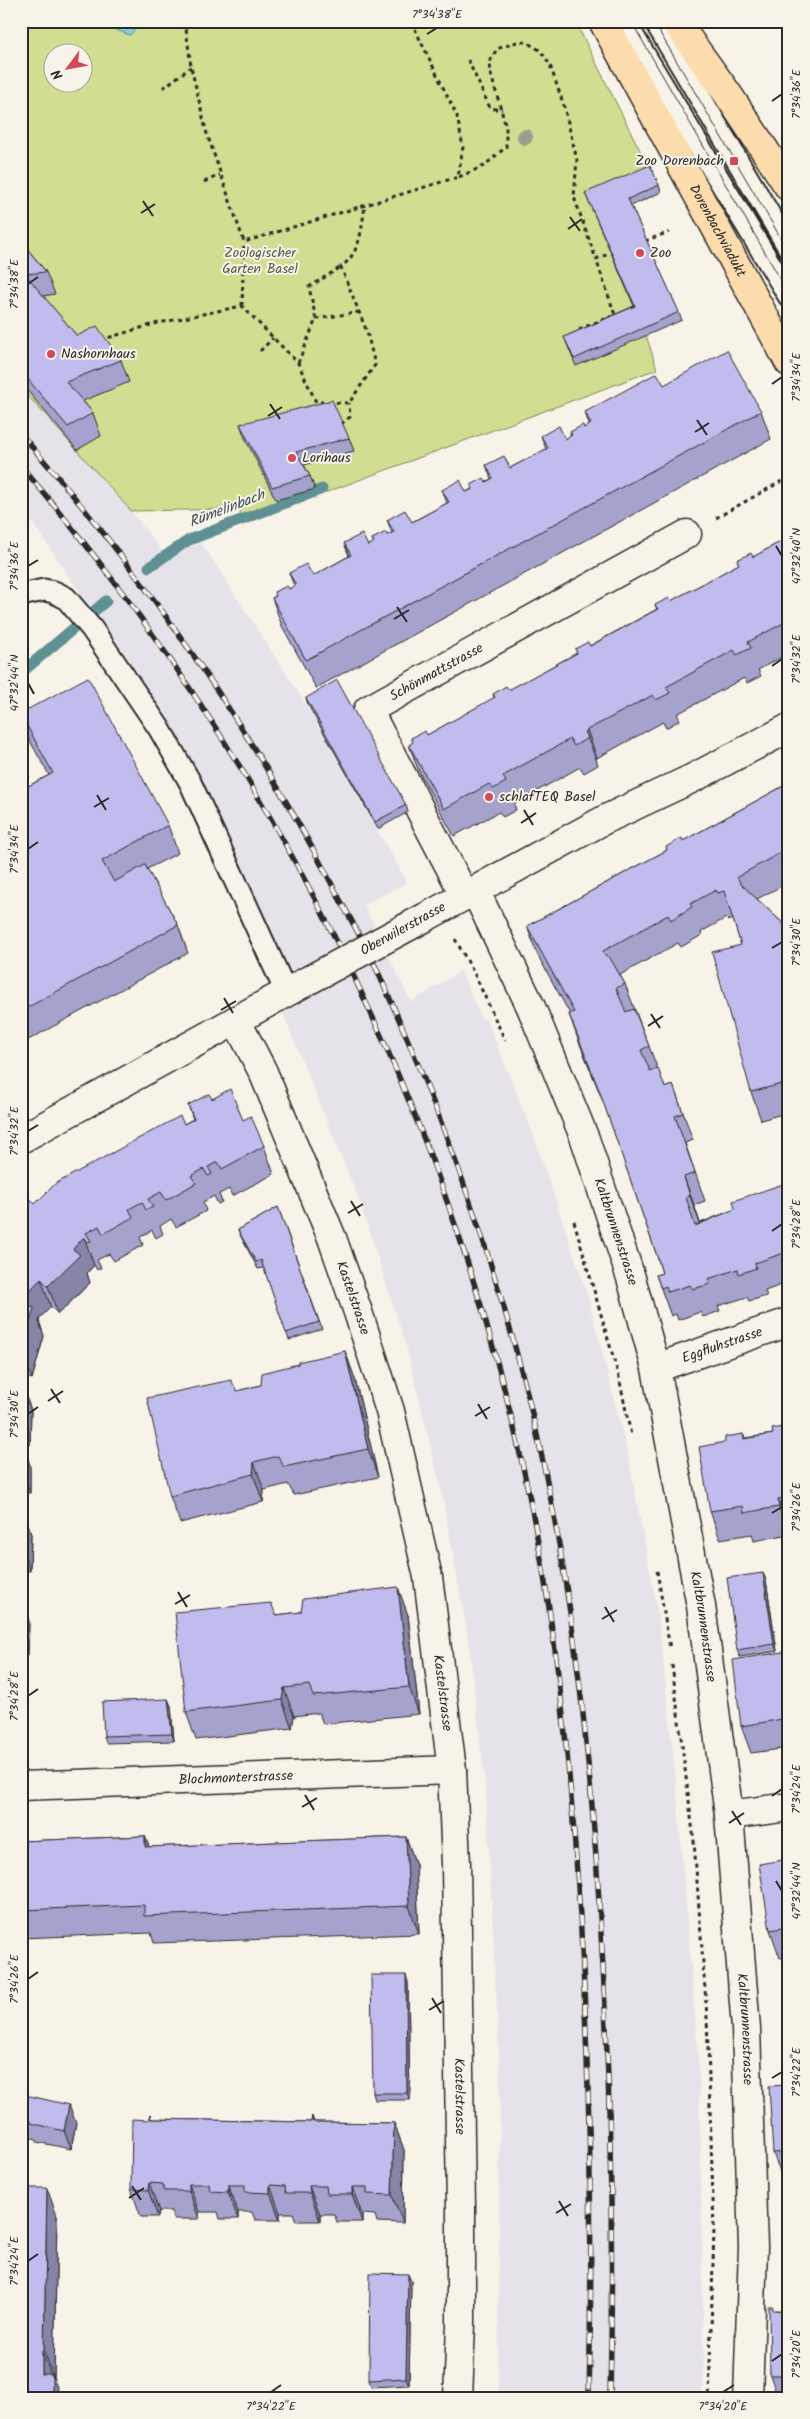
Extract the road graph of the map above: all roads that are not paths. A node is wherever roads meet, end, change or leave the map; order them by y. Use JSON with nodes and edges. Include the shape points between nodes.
{"nodes":[{"id":1,"x":602,"y":21,"type":"edge"},
{"id":2,"x":624,"y":21,"type":"edge"},
{"id":3,"x":655,"y":21,"type":"edge"},
{"id":4,"x":675,"y":21,"type":"edge"},
{"id":5,"x":789,"y":187,"type":"edge"},
{"id":6,"x":789,"y":248,"type":"edge"},
{"id":7,"x":789,"y":296,"type":"edge"},
{"id":8,"x":789,"y":362,"type":"edge"},
{"id":9,"x":688,"y":534,"type":"road end"},
{"id":10,"x":21,"y":595,"type":"edge"},
{"id":11,"x":789,"y":728,"type":"edge"},
{"id":12,"x":470,"y":893,"type":"junction"},
{"id":13,"x":297,"y":986,"type":"junction"},
{"id":14,"x":236,"y":1020,"type":"junction"},
{"id":15,"x":21,"y":1139,"type":"edge"},
{"id":16,"x":789,"y":1322,"type":"edge"},
{"id":17,"x":656,"y":1368,"type":"junction"},
{"id":18,"x":452,"y":1770,"type":"junction"},
{"id":19,"x":21,"y":1786,"type":"edge"},
{"id":20,"x":789,"y":1807,"type":"edge"},
{"id":21,"x":729,"y":1816,"type":"junction"},
{"id":22,"x":458,"y":2398,"type":"edge"},
{"id":23,"x":748,"y":2398,"type":"edge"}],
"edges":[{"from":1,"to":8,"type":"main road","name":"Dorenbachviadukt"},
{"from":2,"to":7,"type":"lane"},
{"from":3,"to":6,"type":"lane"},
{"from":4,"to":5,"type":"main road"},
{"from":9,"to":12,"type":"street","name":"Schönmattstrasse","via":[[368,710]]},
{"from":10,"to":13,"type":"lane","via":[[44,590],[54,592],[66,598],[92,629],[159,728]]},
{"from":11,"to":12,"type":"street","name":"Oberwilerstrasse","via":[[604,820]]},
{"from":12,"to":13,"type":"street","name":"Oberwilerstrasse","bridge":true},
{"from":12,"to":17,"type":"street","name":"Kaltbrunnenstrasse","via":[[532,1007],[585,1139],[632,1278]]},
{"from":13,"to":14,"type":"street","name":"Oberwilerstrasse"},
{"from":14,"to":15,"type":"street","name":"Oberwilerstrasse"},
{"from":14,"to":18,"type":"street","name":"Kastelstrasse","via":[[263,1072],[332,1238],[390,1411],[428,1576]]},
{"from":16,"to":17,"type":"street","name":"Eggfluhstrasse"},
{"from":17,"to":21,"type":"street","name":"Kaltbrunnenstrasse","via":[[700,1606]]},
{"from":18,"to":19,"type":"street","name":"Blochmonterstrasse"},
{"from":18,"to":22,"type":"street","name":"Kastelstrasse","via":[[457,1874],[461,2206]]},
{"from":20,"to":21,"type":"street"},
{"from":21,"to":23,"type":"street","name":"Kaltbrunnenstrasse","via":[[746,2029],[753,2247]]}]}
